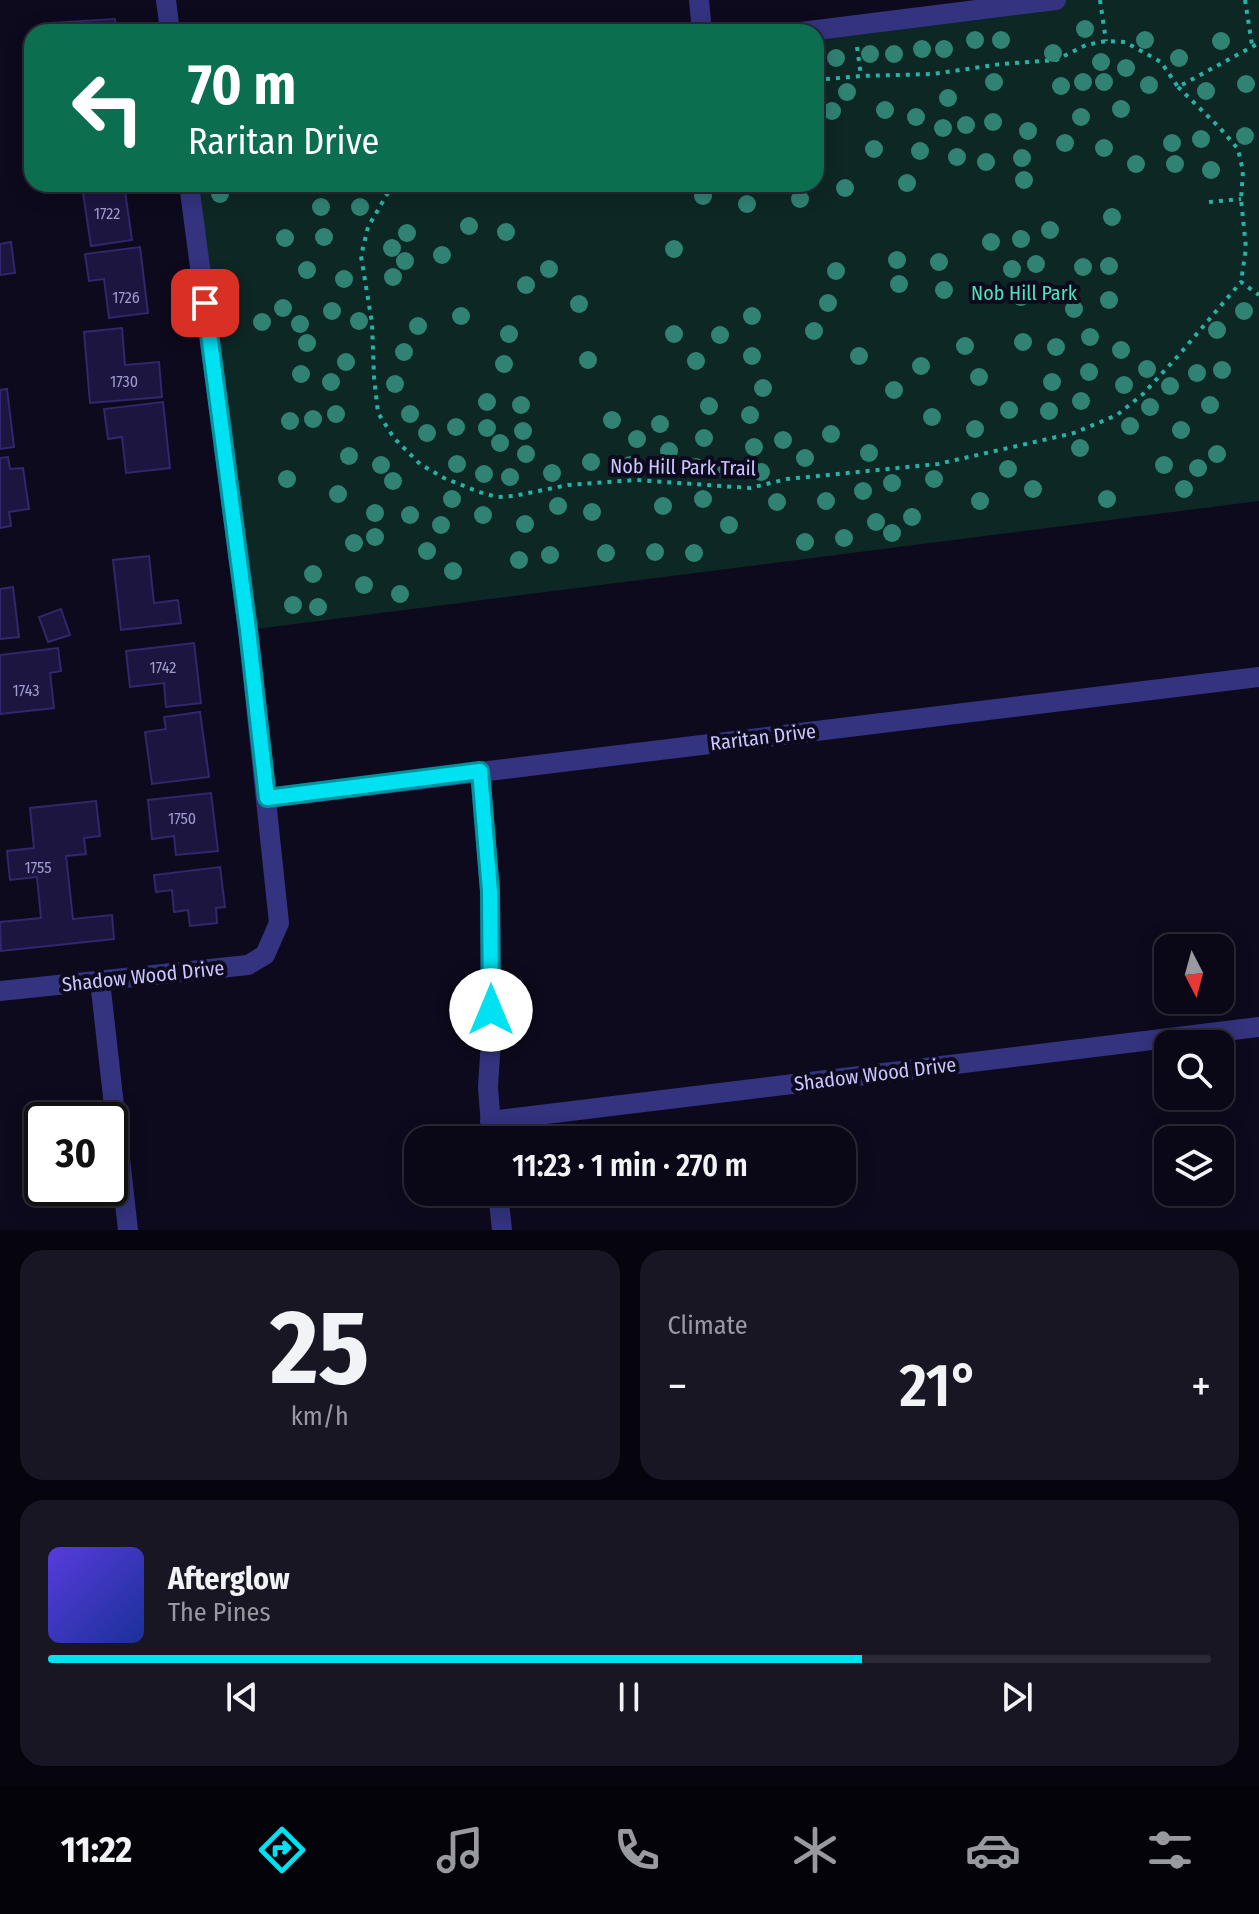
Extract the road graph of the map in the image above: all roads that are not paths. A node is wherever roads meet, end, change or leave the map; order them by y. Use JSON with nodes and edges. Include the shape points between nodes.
{"nodes":[{"id":1,"x":166,"y":0,"type":"edge"},
{"id":2,"x":699,"y":0,"type":"edge"},
{"id":3,"x":1056,"y":0,"type":"edge"},
{"id":4,"x":1029,"y":2,"type":"edge"},
{"id":5,"x":169,"y":24,"type":"edge"},
{"id":6,"x":701,"y":24,"type":"edge"},
{"id":7,"x":824,"y":29,"type":"edge"},
{"id":8,"x":190,"y":192,"type":"edge"},
{"id":9,"x":1259,"y":677,"type":"edge"},
{"id":10,"x":480,"y":771,"type":"junction"},
{"id":11,"x":267,"y":798,"type":"junction"},
{"id":12,"x":100,"y":981,"type":"junction"},
{"id":13,"x":0,"y":991,"type":"edge"},
{"id":14,"x":1259,"y":1027,"type":"edge"},
{"id":15,"x":491,"y":1126,"type":"edge"},
{"id":16,"x":521,"y":1126,"type":"edge"},
{"id":17,"x":499,"y":1206,"type":"edge"},
{"id":18,"x":128,"y":1230,"type":"edge"},
{"id":19,"x":502,"y":1230,"type":"edge"}],
"edges":[{"from":1,"to":5,"type":"street"},
{"from":2,"to":6,"type":"street"},
{"from":3,"to":4,"type":"street"},
{"from":4,"to":7,"type":"street"},
{"from":8,"to":11,"type":"street"},
{"from":9,"to":10,"type":"street","name":"Raritan Drive"},
{"from":10,"to":11,"type":"street","name":"Raritan Drive"},
{"from":10,"to":15,"type":"street","via":[[490,891]]},
{"from":11,"to":12,"type":"street","name":"Shadow Wood Drive","via":[[279,923],[265,955],[248,965]]},
{"from":12,"to":13,"type":"street","name":"Shadow Wood Drive"},
{"from":12,"to":18,"type":"street"},
{"from":14,"to":16,"type":"street","name":"Shadow Wood Drive"},
{"from":17,"to":19,"type":"street"}]}
